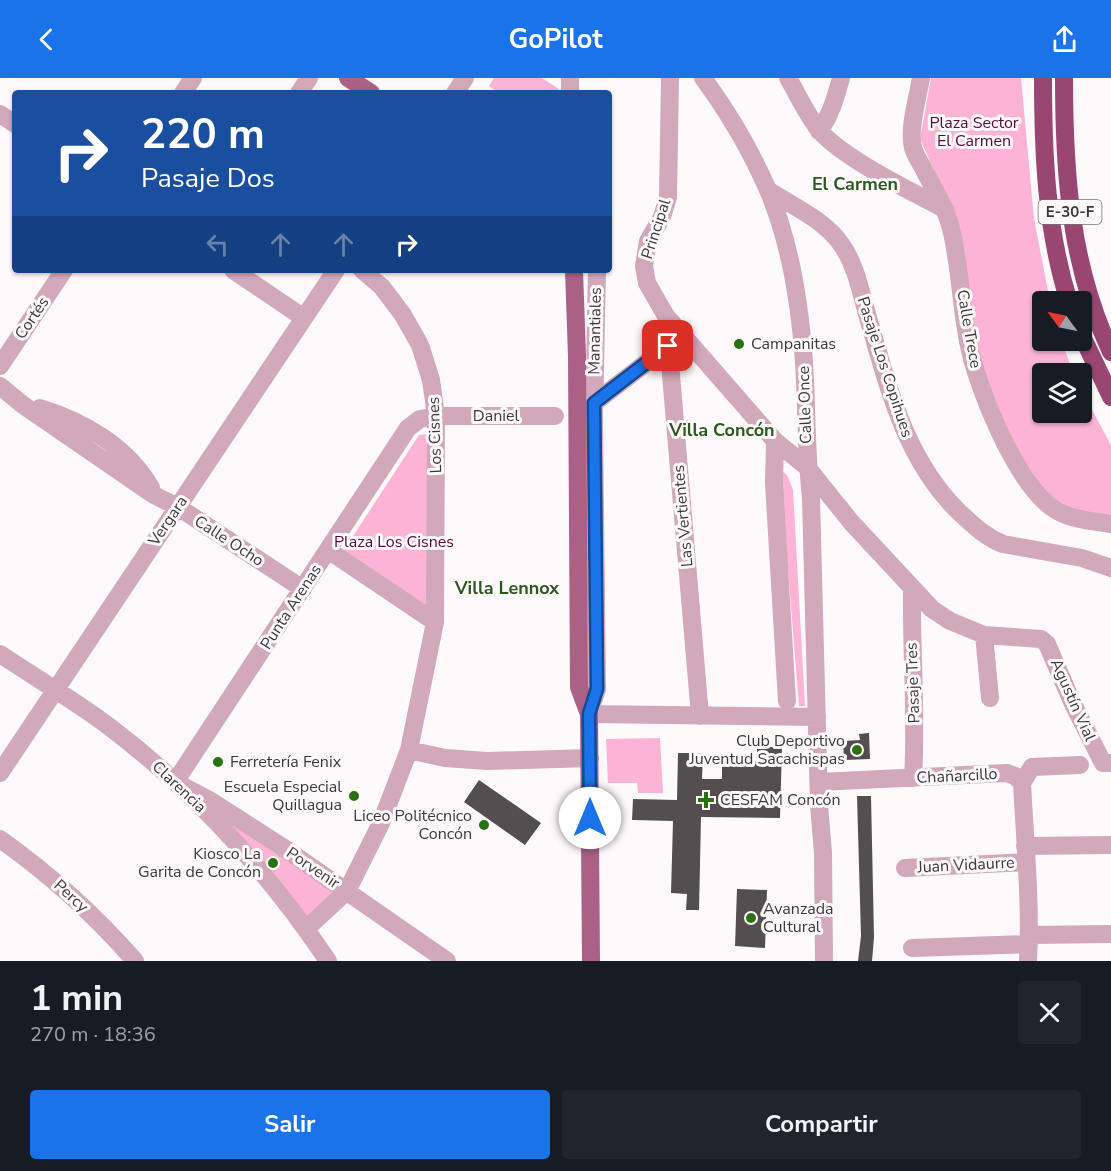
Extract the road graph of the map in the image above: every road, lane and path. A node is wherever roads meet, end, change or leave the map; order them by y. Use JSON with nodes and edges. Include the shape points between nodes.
{"nodes":[{"id":1,"x":348,"y":78,"type":"edge"},
{"id":2,"x":670,"y":78,"type":"edge"},
{"id":3,"x":703,"y":78,"type":"edge"},
{"id":4,"x":788,"y":78,"type":"edge"},
{"id":5,"x":841,"y":78,"type":"edge"},
{"id":6,"x":921,"y":78,"type":"edge"},
{"id":7,"x":1043,"y":78,"type":"edge"},
{"id":8,"x":1064,"y":78,"type":"edge"},
{"id":9,"x":366,"y":90,"type":"edge"},
{"id":10,"x":819,"y":130,"type":"junction"},
{"id":11,"x":768,"y":190,"type":"junction"},
{"id":12,"x":945,"y":209,"type":"junction"},
{"id":13,"x":62,"y":273,"type":"edge"},
{"id":14,"x":237,"y":273,"type":"edge"},
{"id":15,"x":334,"y":273,"type":"edge"},
{"id":16,"x":365,"y":273,"type":"edge"},
{"id":17,"x":575,"y":273,"type":"edge"},
{"id":18,"x":597,"y":273,"type":"edge"},
{"id":19,"x":1066,"y":291,"type":"edge"},
{"id":20,"x":666,"y":316,"type":"junction"},
{"id":21,"x":304,"y":318,"type":"junction"},
{"id":22,"x":668,"y":346,"type":"junction"},
{"id":23,"x":1089,"y":351,"type":"edge"},
{"id":24,"x":1111,"y":352,"type":"edge"},
{"id":25,"x":0,"y":366,"type":"edge"},
{"id":26,"x":0,"y":386,"type":"edge"},
{"id":27,"x":1111,"y":397,"type":"edge"},
{"id":28,"x":594,"y":403,"type":"junction"},
{"id":29,"x":436,"y":416,"type":"junction"},
{"id":30,"x":555,"y":416,"type":"dead end"},
{"id":31,"x":775,"y":441,"type":"junction"},
{"id":32,"x":807,"y":467,"type":"junction"},
{"id":33,"x":178,"y":507,"type":"junction"},
{"id":34,"x":843,"y":512,"type":"junction"},
{"id":35,"x":1111,"y":524,"type":"edge"},
{"id":36,"x":812,"y":529,"type":"junction"},
{"id":37,"x":328,"y":550,"type":"junction"},
{"id":38,"x":1111,"y":568,"type":"edge"},
{"id":39,"x":912,"y":588,"type":"junction"},
{"id":40,"x":303,"y":589,"type":"junction"},
{"id":41,"x":435,"y":622,"type":"junction"},
{"id":42,"x":984,"y":635,"type":"junction"},
{"id":43,"x":1041,"y":639,"type":"joint"},
{"id":44,"x":0,"y":654,"type":"edge"},
{"id":45,"x":55,"y":690,"type":"junction"},
{"id":46,"x":990,"y":698,"type":"dead end"},
{"id":47,"x":787,"y":701,"type":"dead end"},
{"id":48,"x":589,"y":714,"type":"junction"},
{"id":49,"x":700,"y":716,"type":"junction"},
{"id":50,"x":817,"y":717,"type":"junction"},
{"id":51,"x":409,"y":750,"type":"junction"},
{"id":52,"x":590,"y":758,"type":"junction"},
{"id":53,"x":1107,"y":763,"type":"edge"},
{"id":54,"x":2,"y":764,"type":"edge"},
{"id":55,"x":1080,"y":765,"type":"dead end"},
{"id":56,"x":913,"y":778,"type":"junction"},
{"id":57,"x":175,"y":782,"type":"junction"},
{"id":58,"x":819,"y":782,"type":"junction"},
{"id":59,"x":1022,"y":783,"type":"junction"},
{"id":60,"x":0,"y":839,"type":"edge"},
{"id":61,"x":1111,"y":845,"type":"edge"},
{"id":62,"x":1026,"y":854,"type":"junction"},
{"id":63,"x":905,"y":868,"type":"dead end"},
{"id":64,"x":347,"y":891,"type":"junction"},
{"id":65,"x":306,"y":929,"type":"junction"},
{"id":66,"x":1111,"y":934,"type":"edge"},
{"id":67,"x":1028,"y":947,"type":"edge"},
{"id":68,"x":912,"y":948,"type":"dead end"},
{"id":69,"x":135,"y":961,"type":"edge"},
{"id":70,"x":328,"y":961,"type":"edge"},
{"id":71,"x":447,"y":961,"type":"edge"},
{"id":72,"x":591,"y":961,"type":"edge"},
{"id":73,"x":824,"y":961,"type":"edge"}],
"edges":[{"from":1,"to":9,"type":"main road"},
{"from":2,"to":20,"type":"street","name":"Principal","via":[[668,197],[648,241],[644,266],[647,283]]},
{"from":3,"to":11,"type":"street","name":"Calle Once","via":[[742,137]]},
{"from":4,"to":10,"type":"street"},
{"from":5,"to":10,"type":"street","via":[[826,123]]},
{"from":6,"to":12,"type":"street","name":"Calle Trece","via":[[912,140]]},
{"from":7,"to":19,"type":"highway","number":"E-30-F","via":[[1047,195]]},
{"from":8,"to":24,"type":"highway","number":"E-30-F","via":[[1065,163],[1072,225],[1084,282]]},
{"from":10,"to":12,"type":"street","via":[[855,159]]},
{"from":11,"to":32,"type":"street","name":"Calle Once","via":[[785,244],[798,309],[804,361]]},
{"from":11,"to":38,"type":"street","name":"Pasaje Los Copihues","via":[[825,226],[848,255],[902,426],[920,462],[956,509],[977,529],[1003,544],[1082,558]]},
{"from":12,"to":35,"type":"street","name":"Calle Trece","via":[[958,259],[968,344],[1006,444],[1027,483],[1044,501],[1070,517]]},
{"from":13,"to":25,"type":"street","name":"Cortés"},
{"from":14,"to":21,"type":"street"},
{"from":15,"to":21,"type":"street","name":"Vergara"},
{"from":16,"to":29,"type":"street","name":"Los Cisnes","via":[[393,301],[420,345],[431,380]]},
{"from":17,"to":48,"type":"main road","name":"Manantiales","via":[[579,687]]},
{"from":18,"to":28,"type":"street","name":"Manantiales"},
{"from":20,"to":22,"type":"street","name":"Las Vertientes"},
{"from":20,"to":31,"type":"street","name":"Principal"},
{"from":21,"to":33,"type":"street","name":"Vergara"},
{"from":22,"to":28,"type":"street"},
{"from":22,"to":49,"type":"street","name":"Las Vertientes"},
{"from":23,"to":27,"type":"highway"},
{"from":26,"to":33,"type":"street","name":"Calle Ocho","via":[[23,405],[66,417],[103,438],[132,462],[154,495]]},
{"from":28,"to":48,"type":"street","name":"Manantiales","via":[[597,689]]},
{"from":29,"to":30,"type":"street","name":"Daniel"},
{"from":29,"to":37,"type":"street","name":"Punta Arenas","via":[[420,419],[408,428]]},
{"from":29,"to":41,"type":"street","name":"Los Cisnes"},
{"from":31,"to":32,"type":"street","name":"Principal"},
{"from":31,"to":47,"type":"street"},
{"from":32,"to":34,"type":"street","name":"Principal"},
{"from":32,"to":36,"type":"street","name":"Calle Once"},
{"from":33,"to":40,"type":"street","name":"Calle Ocho"},
{"from":33,"to":45,"type":"street","name":"Vergara"},
{"from":34,"to":36,"type":"street","via":[[816,522]]},
{"from":34,"to":39,"type":"street","name":"Principal"},
{"from":36,"to":50,"type":"street","name":"Calle Once"},
{"from":37,"to":40,"type":"street","name":"Punta Arenas"},
{"from":37,"to":41,"type":"street"},
{"from":39,"to":42,"type":"street","name":"Principal","via":[[950,621]]},
{"from":39,"to":56,"type":"street","name":"Pasaje Tres"},
{"from":40,"to":57,"type":"street","name":"Punta Arenas"},
{"from":41,"to":51,"type":"street","name":"Los Cisnes"},
{"from":42,"to":43,"type":"street","name":"Principal"},
{"from":42,"to":46,"type":"street"},
{"from":43,"to":53,"type":"street","name":"Agustín Vial","via":[[1052,652],[1073,704]]},
{"from":44,"to":45,"type":"street","name":"Clarencia"},
{"from":45,"to":54,"type":"street","name":"Vergara"},
{"from":45,"to":57,"type":"street","name":"Clarencia","via":[[111,728]]},
{"from":48,"to":49,"type":"street"},
{"from":48,"to":52,"type":"main road","name":"Manantiales"},
{"from":49,"to":50,"type":"street"},
{"from":50,"to":58,"type":"street","name":"Calle Once"},
{"from":51,"to":52,"type":"street","via":[[487,761]]},
{"from":51,"to":64,"type":"street","name":"Los Cisnes","via":[[381,823]]},
{"from":52,"to":72,"type":"main road","name":"Manantiales"},
{"from":55,"to":59,"type":"street","via":[[1032,767]]},
{"from":56,"to":58,"type":"street","name":"Chañarcillo"},
{"from":56,"to":59,"type":"street","name":"Chañarcillo","via":[[1007,773]]},
{"from":57,"to":64,"type":"street","name":"Porvenir","via":[[211,801]]},
{"from":57,"to":65,"type":"street","name":"Clarencia","via":[[254,862]]},
{"from":58,"to":73,"type":"street","name":"Calle Once"},
{"from":59,"to":62,"type":"street","name":"Chañarcillo"},
{"from":60,"to":69,"type":"street","name":"Percy","via":[[61,887]]},
{"from":61,"to":62,"type":"street","name":"Juan Vidaurre"},
{"from":62,"to":63,"type":"street","name":"Juan Vidaurre"},
{"from":62,"to":67,"type":"street","name":"Chañarcillo"},
{"from":64,"to":65,"type":"street","name":"Los Cisnes"},
{"from":64,"to":71,"type":"street","name":"Porvenir"},
{"from":65,"to":70,"type":"street","name":"Clarencia"},
{"from":66,"to":67,"type":"street"},
{"from":67,"to":68,"type":"street"}]}
